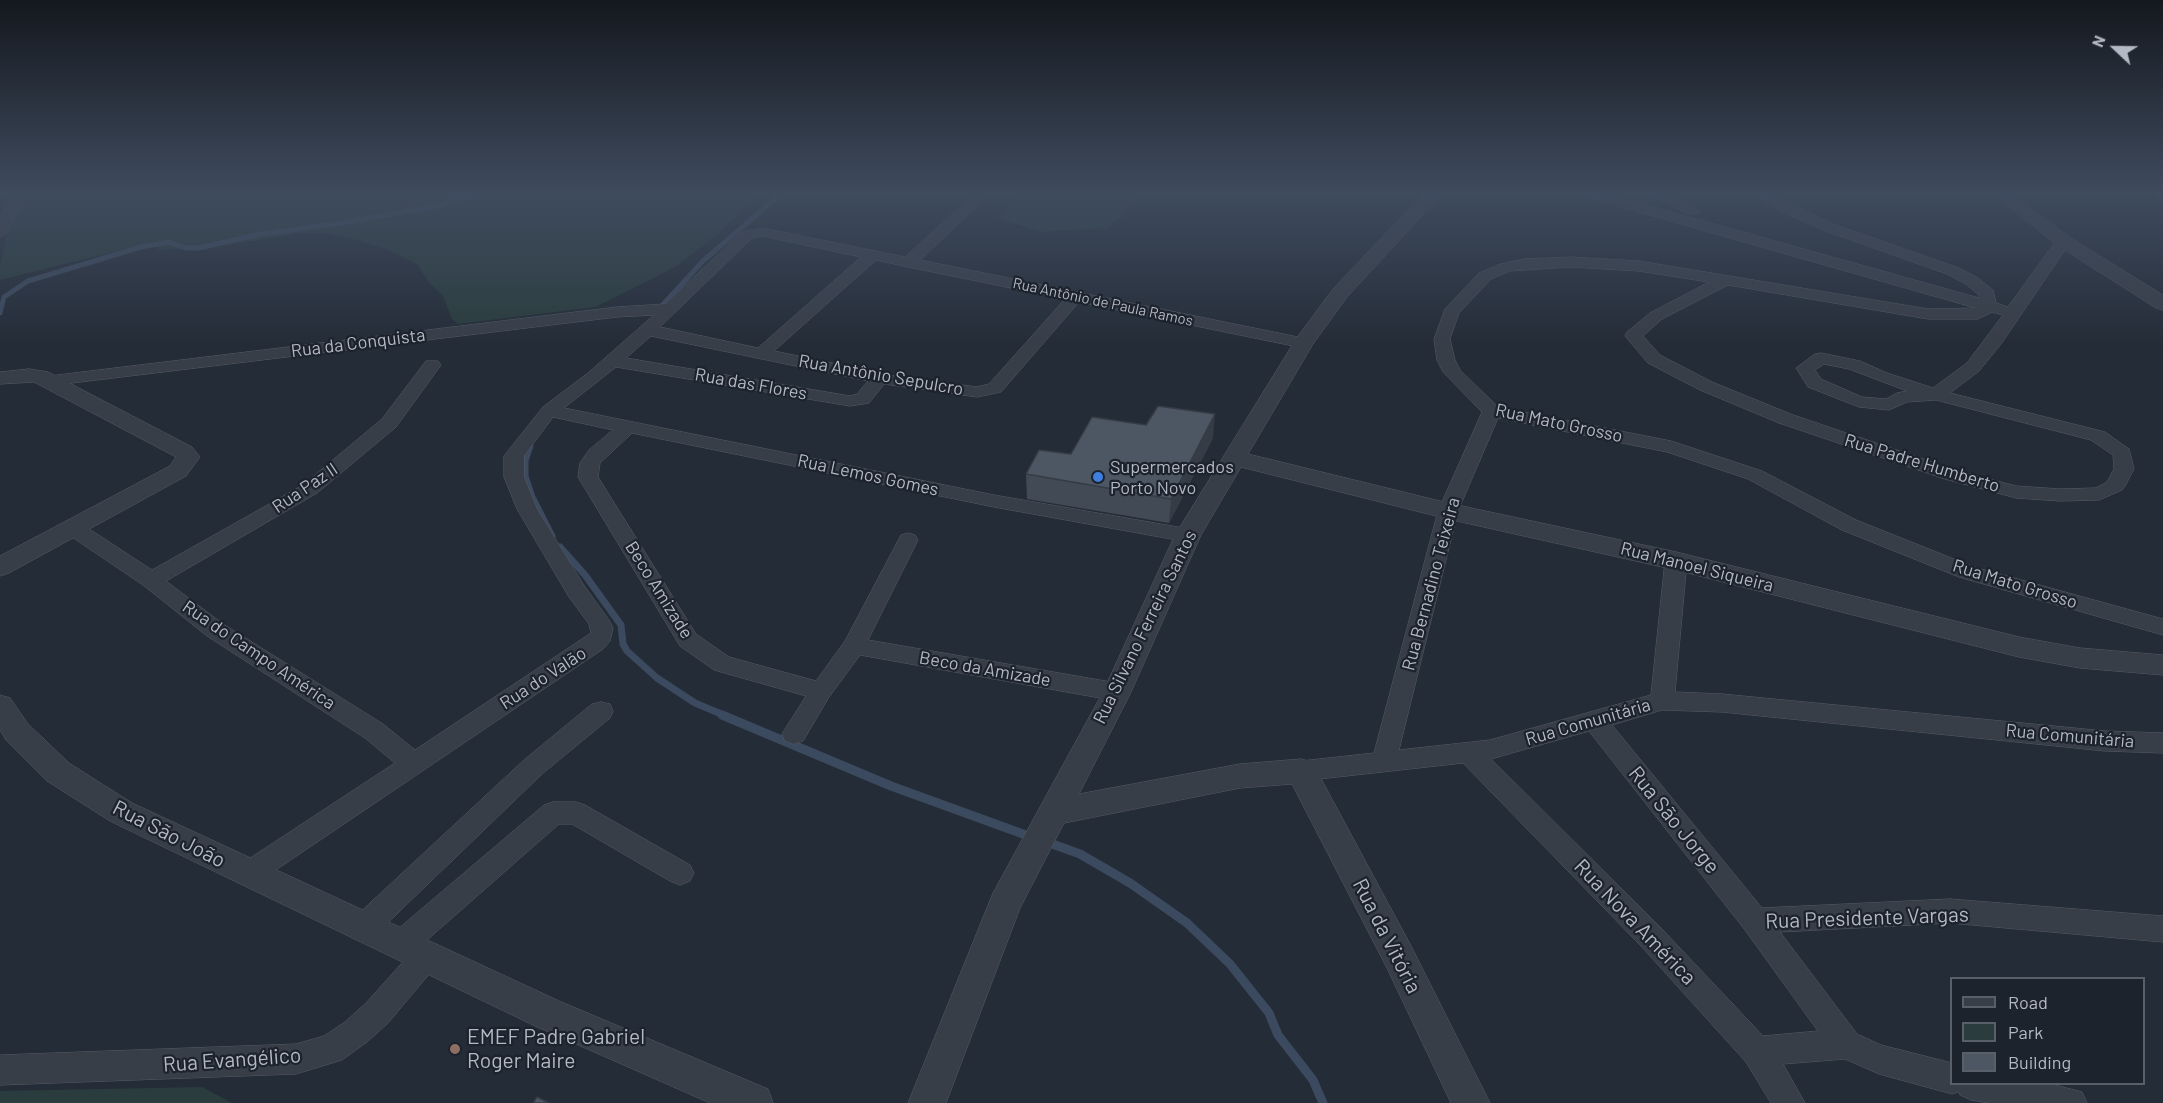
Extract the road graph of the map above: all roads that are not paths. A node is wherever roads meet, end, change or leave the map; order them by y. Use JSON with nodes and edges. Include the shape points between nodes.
{"nodes":[{"id":1,"x":735,"y":244,"type":"edge"},
{"id":2,"x":822,"y":244,"type":"edge"},
{"id":3,"x":927,"y":244,"type":"edge"},
{"id":4,"x":1386,"y":244,"type":"edge"},
{"id":5,"x":1774,"y":244,"type":"edge"},
{"id":6,"x":1878,"y":244,"type":"edge"},
{"id":7,"x":2061,"y":244,"type":"edge"},
{"id":8,"x":2067,"y":244,"type":"edge"},
{"id":9,"x":872,"y":255,"type":"junction"},
{"id":10,"x":908,"y":262,"type":"junction"},
{"id":11,"x":1728,"y":279,"type":"junction"},
{"id":12,"x":1075,"y":297,"type":"junction"},
{"id":13,"x":2163,"y":304,"type":"edge"},
{"id":14,"x":1988,"y":306,"type":"junction"},
{"id":15,"x":669,"y":309,"type":"junction"},
{"id":16,"x":2013,"y":313,"type":"junction"},
{"id":17,"x":648,"y":330,"type":"junction"},
{"id":18,"x":1303,"y":344,"type":"junction"},
{"id":19,"x":762,"y":353,"type":"junction"},
{"id":20,"x":613,"y":361,"type":"junction"},
{"id":21,"x":432,"y":365,"type":"dead end"},
{"id":22,"x":0,"y":378,"type":"edge"},
{"id":23,"x":880,"y":378,"type":"junction"},
{"id":24,"x":47,"y":381,"type":"junction"},
{"id":25,"x":1936,"y":395,"type":"junction"},
{"id":26,"x":549,"y":411,"type":"junction"},
{"id":27,"x":1492,"y":411,"type":"junction"},
{"id":28,"x":628,"y":427,"type":"junction"},
{"id":29,"x":1234,"y":458,"type":"junction"},
{"id":30,"x":1448,"y":511,"type":"junction"},
{"id":31,"x":73,"y":528,"type":"junction"},
{"id":32,"x":1188,"y":535,"type":"junction"},
{"id":33,"x":908,"y":540,"type":"dead end"},
{"id":34,"x":1676,"y":561,"type":"junction"},
{"id":35,"x":0,"y":567,"type":"edge"},
{"id":36,"x":152,"y":580,"type":"junction"},
{"id":37,"x":2163,"y":627,"type":"edge"},
{"id":38,"x":854,"y":646,"type":"junction"},
{"id":39,"x":2163,"y":665,"type":"edge"},
{"id":40,"x":821,"y":691,"type":"junction"},
{"id":41,"x":1117,"y":692,"type":"junction"},
{"id":42,"x":1662,"y":701,"type":"junction"},
{"id":43,"x":0,"y":706,"type":"edge"},
{"id":44,"x":601,"y":711,"type":"dead end"},
{"id":45,"x":1594,"y":720,"type":"junction"},
{"id":46,"x":794,"y":734,"type":"dead end"},
{"id":47,"x":2163,"y":743,"type":"edge"},
{"id":48,"x":1468,"y":752,"type":"junction"},
{"id":49,"x":1384,"y":761,"type":"junction"},
{"id":50,"x":413,"y":763,"type":"junction"},
{"id":51,"x":1301,"y":771,"type":"junction"},
{"id":52,"x":1053,"y":812,"type":"junction"},
{"id":53,"x":680,"y":873,"type":"dead end"},
{"id":54,"x":248,"y":874,"type":"junction"},
{"id":55,"x":1755,"y":921,"type":"junction"},
{"id":56,"x":365,"y":926,"type":"junction"},
{"id":57,"x":2163,"y":929,"type":"edge"},
{"id":58,"x":413,"y":950,"type":"junction"},
{"id":59,"x":1846,"y":1044,"type":"junction"},
{"id":60,"x":1757,"y":1051,"type":"junction"},
{"id":61,"x":0,"y":1070,"type":"edge"},
{"id":62,"x":1950,"y":1078,"type":"edge"},
{"id":63,"x":1981,"y":1085,"type":"edge"},
{"id":64,"x":754,"y":1103,"type":"edge"},
{"id":65,"x":927,"y":1103,"type":"edge"},
{"id":66,"x":1471,"y":1103,"type":"edge"},
{"id":67,"x":1789,"y":1103,"type":"edge"},
{"id":68,"x":2071,"y":1103,"type":"edge"}],
"edges":[{"from":1,"to":15,"type":"street","name":"Rua do Valão"},
{"from":2,"to":9,"type":"street","name":"Rua Antônio de Paula Ramos"},
{"from":3,"to":10,"type":"street"},
{"from":4,"to":18,"type":"street","name":"Rua Silvano Ferreira Santos","via":[[1340,293]]},
{"from":5,"to":14,"type":"street"},
{"from":6,"to":14,"type":"street","via":[[1971,281],[1987,293]]},
{"from":7,"to":16,"type":"street"},
{"from":8,"to":13,"type":"street"},
{"from":9,"to":10,"type":"street","name":"Rua Antônio de Paula Ramos"},
{"from":9,"to":19,"type":"street"},
{"from":10,"to":12,"type":"street","name":"Rua Antônio de Paula Ramos"},
{"from":11,"to":14,"type":"street","name":"Rua Mato Grosso","via":[[1928,314],[1978,314]]},
{"from":11,"to":25,"type":"street","name":"Rua Padre Humberto","via":[[1656,316],[1633,336],[1654,359],[1706,386],[1786,419],[1952,475],[2016,492],[2099,494],[2115,486],[2124,470],[2122,453],[2098,436]]},
{"from":11,"to":27,"type":"street","name":"Rua Mato Grosso","via":[[1639,266],[1571,262],[1524,264],[1491,272],[1451,312],[1442,339],[1452,372]]},
{"from":12,"to":18,"type":"street","name":"Rua Antônio de Paula Ramos"},
{"from":12,"to":23,"type":"street","name":"Rua Antônio Sepulcro","via":[[988,392]]},
{"from":14,"to":16,"type":"street"},
{"from":15,"to":17,"type":"street","name":"Rua do Valão"},
{"from":15,"to":24,"type":"street","name":"Rua da Conquista"},
{"from":16,"to":25,"type":"street","via":[[1973,367]]},
{"from":17,"to":19,"type":"street","name":"Rua Antônio Sepulcro"},
{"from":17,"to":20,"type":"street","name":"Rua do Valão"},
{"from":18,"to":29,"type":"street","name":"Rua Silvano Ferreira Santos"},
{"from":19,"to":23,"type":"street","name":"Rua Antônio Sepulcro"},
{"from":20,"to":23,"type":"street","name":"Rua das Flores","via":[[850,401],[863,399]]},
{"from":20,"to":26,"type":"street","name":"Rua do Valão"},
{"from":21,"to":36,"type":"street","name":"Rua Paz II","via":[[389,423],[310,489]]},
{"from":22,"to":24,"type":"street","via":[[29,375]]},
{"from":24,"to":31,"type":"street","via":[[188,457],[178,471]]},
{"from":25,"to":25,"type":"street","via":[[1903,397],[1889,405],[1859,402],[1814,383],[1805,368],[1821,358],[1854,365]]},
{"from":26,"to":28,"type":"street","name":"Rua Lemos Gomes"},
{"from":26,"to":50,"type":"street","name":"Rua do Valão","via":[[514,456],[514,477],[527,509],[598,620],[602,636]]},
{"from":27,"to":30,"type":"street","name":"Rua Bernadino Teixeira"},
{"from":27,"to":37,"type":"street","name":"Rua Mato Grosso","via":[[1671,447],[1755,474],[1849,525],[1967,572]]},
{"from":28,"to":32,"type":"street","name":"Rua Lemos Gomes","via":[[994,501]]},
{"from":28,"to":40,"type":"street","name":"Beco Amizade","via":[[596,454],[588,477],[688,640],[722,664]]},
{"from":29,"to":30,"type":"street","name":"Rua Manoel Siqueira"},
{"from":29,"to":32,"type":"street","name":"Rua Silvano Ferreira Santos"},
{"from":30,"to":34,"type":"street","name":"Rua Manoel Siqueira"},
{"from":30,"to":49,"type":"street","name":"Rua Bernadino Teixeira"},
{"from":31,"to":35,"type":"street"},
{"from":31,"to":36,"type":"street","name":"Rua do Campo América"},
{"from":32,"to":41,"type":"street","name":"Rua Silvano Ferreira Santos"},
{"from":33,"to":38,"type":"street"},
{"from":34,"to":39,"type":"street","name":"Rua Manoel Siqueira","via":[[2019,646],[2080,658]]},
{"from":34,"to":42,"type":"street"},
{"from":36,"to":50,"type":"street","name":"Rua do Campo América","via":[[215,630],[374,731]]},
{"from":38,"to":40,"type":"street"},
{"from":38,"to":41,"type":"street","name":"Beco da Amizade"},
{"from":40,"to":46,"type":"street"},
{"from":41,"to":52,"type":"street","name":"Rua Silvano Ferreira Santos"},
{"from":42,"to":45,"type":"street","name":"Rua Comunitária"},
{"from":42,"to":47,"type":"street","name":"Rua Comunitária","via":[[1722,703],[2106,741]]},
{"from":43,"to":54,"type":"street","name":"Rua São João","via":[[17,732],[58,772],[121,812]]},
{"from":44,"to":56,"type":"street","via":[[533,768]]},
{"from":45,"to":48,"type":"street","name":"Rua Comunitária","via":[[1490,750]]},
{"from":45,"to":55,"type":"street","name":"Rua São Jorge"},
{"from":48,"to":49,"type":"street","name":"Rua Comunitária"},
{"from":48,"to":60,"type":"street","name":"Rua Nova América","via":[[1651,937]]},
{"from":49,"to":51,"type":"street","name":"Rua Comunitária"},
{"from":50,"to":54,"type":"street","name":"Rua do Valão"},
{"from":51,"to":52,"type":"street","name":"Rua Comunitária","via":[[1240,776]]},
{"from":51,"to":66,"type":"street","name":"Rua da Vitória"},
{"from":52,"to":65,"type":"street","name":"Rua Silvano Ferreira Santos","via":[[1005,904]]},
{"from":53,"to":58,"type":"street","name":"Rua Evangélico","via":[[576,813],[553,813]]},
{"from":54,"to":56,"type":"street","name":"Rua São João"},
{"from":55,"to":57,"type":"street","name":"Rua Presidente Vargas","via":[[1950,911]]},
{"from":55,"to":59,"type":"street","name":"Rua Presidente Vargas"},
{"from":56,"to":58,"type":"street","name":"Rua São João"},
{"from":58,"to":61,"type":"street","name":"Rua Evangélico","via":[[377,1013],[331,1049],[296,1059]]},
{"from":58,"to":64,"type":"street","name":"Rua São João","via":[[546,1013]]},
{"from":59,"to":60,"type":"street"},
{"from":59,"to":62,"type":"street","via":[[1879,1059]]},
{"from":60,"to":67,"type":"street","name":"Rua Nova América"},
{"from":63,"to":68,"type":"street"}]}
